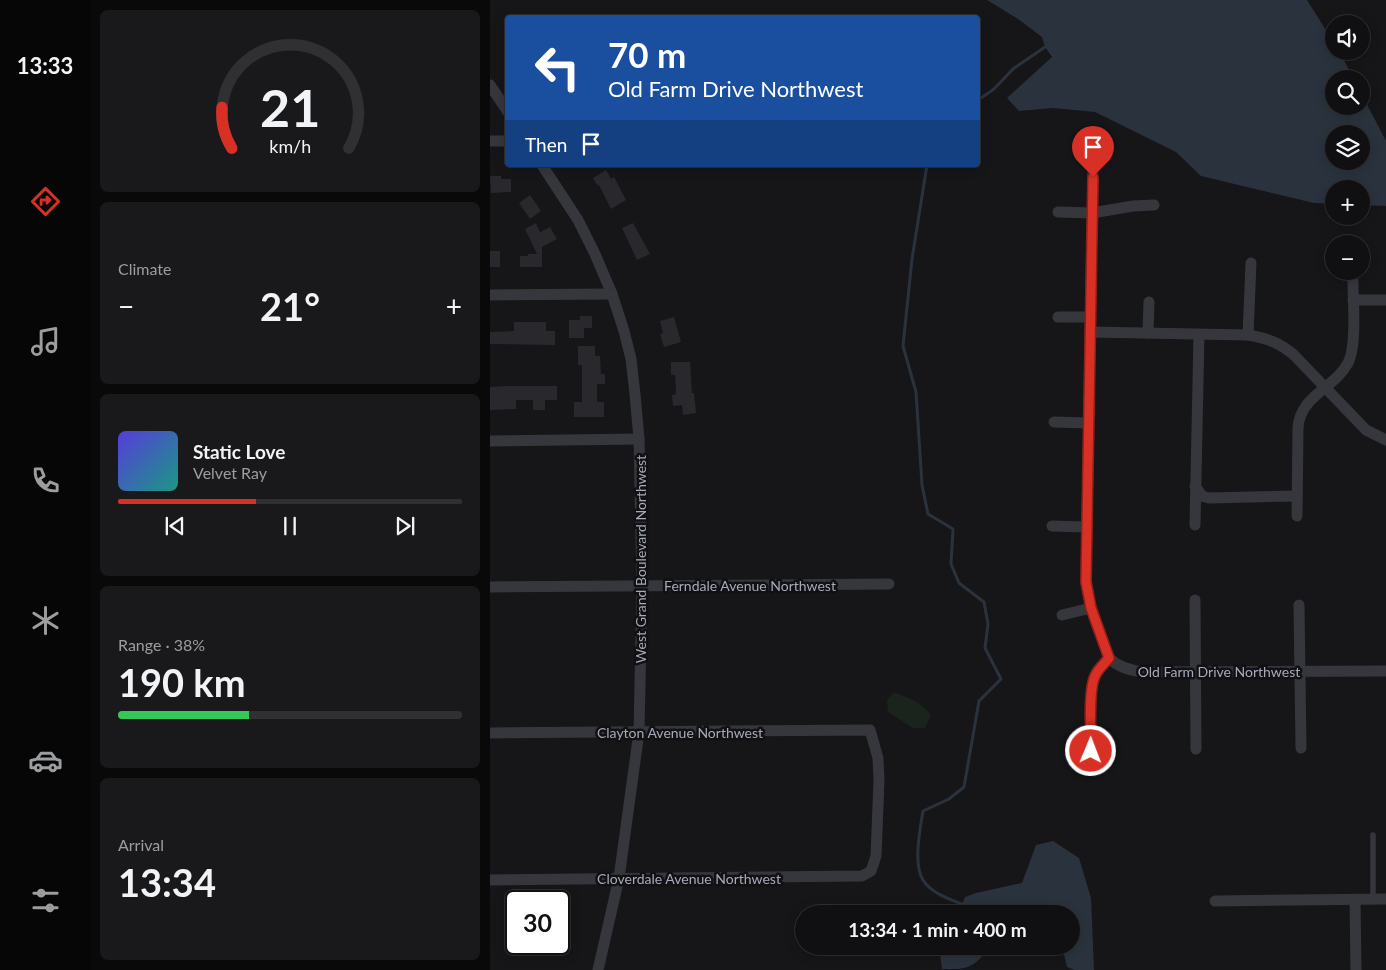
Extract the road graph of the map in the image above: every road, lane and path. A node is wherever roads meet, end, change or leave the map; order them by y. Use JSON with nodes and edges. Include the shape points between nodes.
{"nodes":[{"id":1,"x":490,"y":85,"type":"edge"},
{"id":2,"x":505,"y":108,"type":"edge"},
{"id":3,"x":505,"y":141,"type":"edge"},
{"id":4,"x":490,"y":142,"type":"edge"},
{"id":5,"x":1093,"y":159,"type":"dead end"},
{"id":6,"x":543,"y":167,"type":"edge"},
{"id":7,"x":1154,"y":205,"type":"dead end"},
{"id":8,"x":1058,"y":212,"type":"dead end"},
{"id":9,"x":1092,"y":213,"type":"junction"},
{"id":10,"x":1251,"y":263,"type":"dead end"},
{"id":11,"x":1353,"y":282,"type":"dead end"},
{"id":12,"x":490,"y":294,"type":"edge"},
{"id":13,"x":612,"y":294,"type":"junction"},
{"id":14,"x":1353,"y":300,"type":"junction"},
{"id":15,"x":1386,"y":300,"type":"edge"},
{"id":16,"x":1149,"y":302,"type":"dead end"},
{"id":17,"x":1058,"y":317,"type":"dead end"},
{"id":18,"x":1090,"y":317,"type":"junction"},
{"id":19,"x":1090,"y":332,"type":"junction"},
{"id":20,"x":1148,"y":333,"type":"junction"},
{"id":21,"x":1199,"y":334,"type":"junction"},
{"id":22,"x":1248,"y":335,"type":"junction"},
{"id":23,"x":1324,"y":388,"type":"junction"},
{"id":24,"x":1054,"y":422,"type":"dead end"},
{"id":25,"x":1088,"y":423,"type":"junction"},
{"id":26,"x":639,"y":439,"type":"junction"},
{"id":27,"x":1386,"y":440,"type":"edge"},
{"id":28,"x":490,"y":441,"type":"edge"},
{"id":29,"x":1196,"y":486,"type":"junction"},
{"id":30,"x":1297,"y":496,"type":"junction"},
{"id":31,"x":1298,"y":516,"type":"dead end"},
{"id":32,"x":1195,"y":525,"type":"dead end"},
{"id":33,"x":1052,"y":526,"type":"dead end"},
{"id":34,"x":1086,"y":527,"type":"junction"},
{"id":35,"x":889,"y":584,"type":"dead end"},
{"id":36,"x":642,"y":586,"type":"junction"},
{"id":37,"x":490,"y":587,"type":"edge"},
{"id":38,"x":1195,"y":600,"type":"dead end"},
{"id":39,"x":1299,"y":604,"type":"dead end"},
{"id":40,"x":1091,"y":608,"type":"junction"},
{"id":41,"x":1062,"y":615,"type":"dead end"},
{"id":42,"x":1109,"y":658,"type":"junction"},
{"id":43,"x":1386,"y":671,"type":"edge"},
{"id":44,"x":1196,"y":672,"type":"junction"},
{"id":45,"x":1300,"y":672,"type":"junction"},
{"id":46,"x":639,"y":732,"type":"junction"},
{"id":47,"x":490,"y":733,"type":"edge"},
{"id":48,"x":1301,"y":748,"type":"dead end"},
{"id":49,"x":1196,"y":749,"type":"dead end"},
{"id":50,"x":1091,"y":751,"type":"dead end"},
{"id":51,"x":1373,"y":835,"type":"dead end"},
{"id":52,"x":876,"y":856,"type":"joint"},
{"id":53,"x":619,"y":878,"type":"junction"},
{"id":54,"x":490,"y":880,"type":"edge"},
{"id":55,"x":1355,"y":899,"type":"junction"},
{"id":56,"x":1374,"y":899,"type":"junction"},
{"id":57,"x":1386,"y":899,"type":"edge"},
{"id":58,"x":1215,"y":901,"type":"dead end"},
{"id":59,"x":598,"y":970,"type":"edge"},
{"id":60,"x":1356,"y":970,"type":"edge"}],
"edges":[{"from":1,"to":2,"type":"street"},
{"from":3,"to":4,"type":"street"},
{"from":5,"to":9,"type":"street"},
{"from":6,"to":13,"type":"street","name":"West Grand Boulevard Northwest","via":[[578,220]]},
{"from":7,"to":9,"type":"street"},
{"from":8,"to":9,"type":"street"},
{"from":9,"to":18,"type":"street"},
{"from":10,"to":22,"type":"street"},
{"from":11,"to":14,"type":"street"},
{"from":12,"to":13,"type":"street"},
{"from":13,"to":26,"type":"street","name":"West Grand Boulevard Northwest","via":[[630,359]]},
{"from":14,"to":15,"type":"street"},
{"from":14,"to":23,"type":"street","via":[[1350,358]]},
{"from":16,"to":20,"type":"street"},
{"from":17,"to":18,"type":"street"},
{"from":18,"to":19,"type":"street"},
{"from":19,"to":20,"type":"street"},
{"from":19,"to":25,"type":"street"},
{"from":20,"to":21,"type":"street"},
{"from":21,"to":22,"type":"street"},
{"from":21,"to":29,"type":"street"},
{"from":22,"to":23,"type":"street","via":[[1283,346]]},
{"from":23,"to":27,"type":"street","via":[[1366,430]]},
{"from":23,"to":30,"type":"street","via":[[1304,406],[1300,415]]},
{"from":24,"to":25,"type":"street"},
{"from":25,"to":34,"type":"street"},
{"from":26,"to":28,"type":"street"},
{"from":26,"to":36,"type":"street","name":"West Grand Boulevard Northwest"},
{"from":29,"to":30,"type":"street","via":[[1202,496],[1208,498]]},
{"from":29,"to":32,"type":"street"},
{"from":30,"to":31,"type":"street"},
{"from":33,"to":34,"type":"street"},
{"from":34,"to":40,"type":"street","via":[[1086,582]]},
{"from":35,"to":36,"type":"street","name":"Ferndale Avenue Northwest"},
{"from":36,"to":37,"type":"street","name":"Ferndale Avenue Northwest"},
{"from":36,"to":46,"type":"street","name":"West Grand Boulevard Northwest"},
{"from":38,"to":44,"type":"street"},
{"from":39,"to":45,"type":"street"},
{"from":40,"to":41,"type":"street"},
{"from":40,"to":42,"type":"street"},
{"from":42,"to":44,"type":"street","name":"Old Farm Drive Northwest","via":[[1128,670]]},
{"from":42,"to":50,"type":"street","via":[[1094,678]]},
{"from":43,"to":45,"type":"street","name":"Old Farm Drive Northwest"},
{"from":44,"to":45,"type":"street","name":"Old Farm Drive Northwest"},
{"from":44,"to":49,"type":"street"},
{"from":45,"to":48,"type":"street"},
{"from":46,"to":47,"type":"street","name":"Clayton Avenue Northwest"},
{"from":46,"to":52,"type":"street","name":"Clayton Avenue Northwest","via":[[870,730],[878,758]]},
{"from":46,"to":53,"type":"street","name":"West Grand Boulevard Northwest"},
{"from":51,"to":56,"type":"lane"},
{"from":52,"to":53,"type":"street","name":"Cloverdale Avenue Northwest","via":[[871,871],[849,878]]},
{"from":53,"to":54,"type":"street","name":"Cloverdale Avenue Northwest"},
{"from":53,"to":59,"type":"street","name":"West Grand Boulevard Northwest"},
{"from":55,"to":56,"type":"street"},
{"from":55,"to":58,"type":"street"},
{"from":55,"to":60,"type":"street"},
{"from":56,"to":57,"type":"street"}]}
